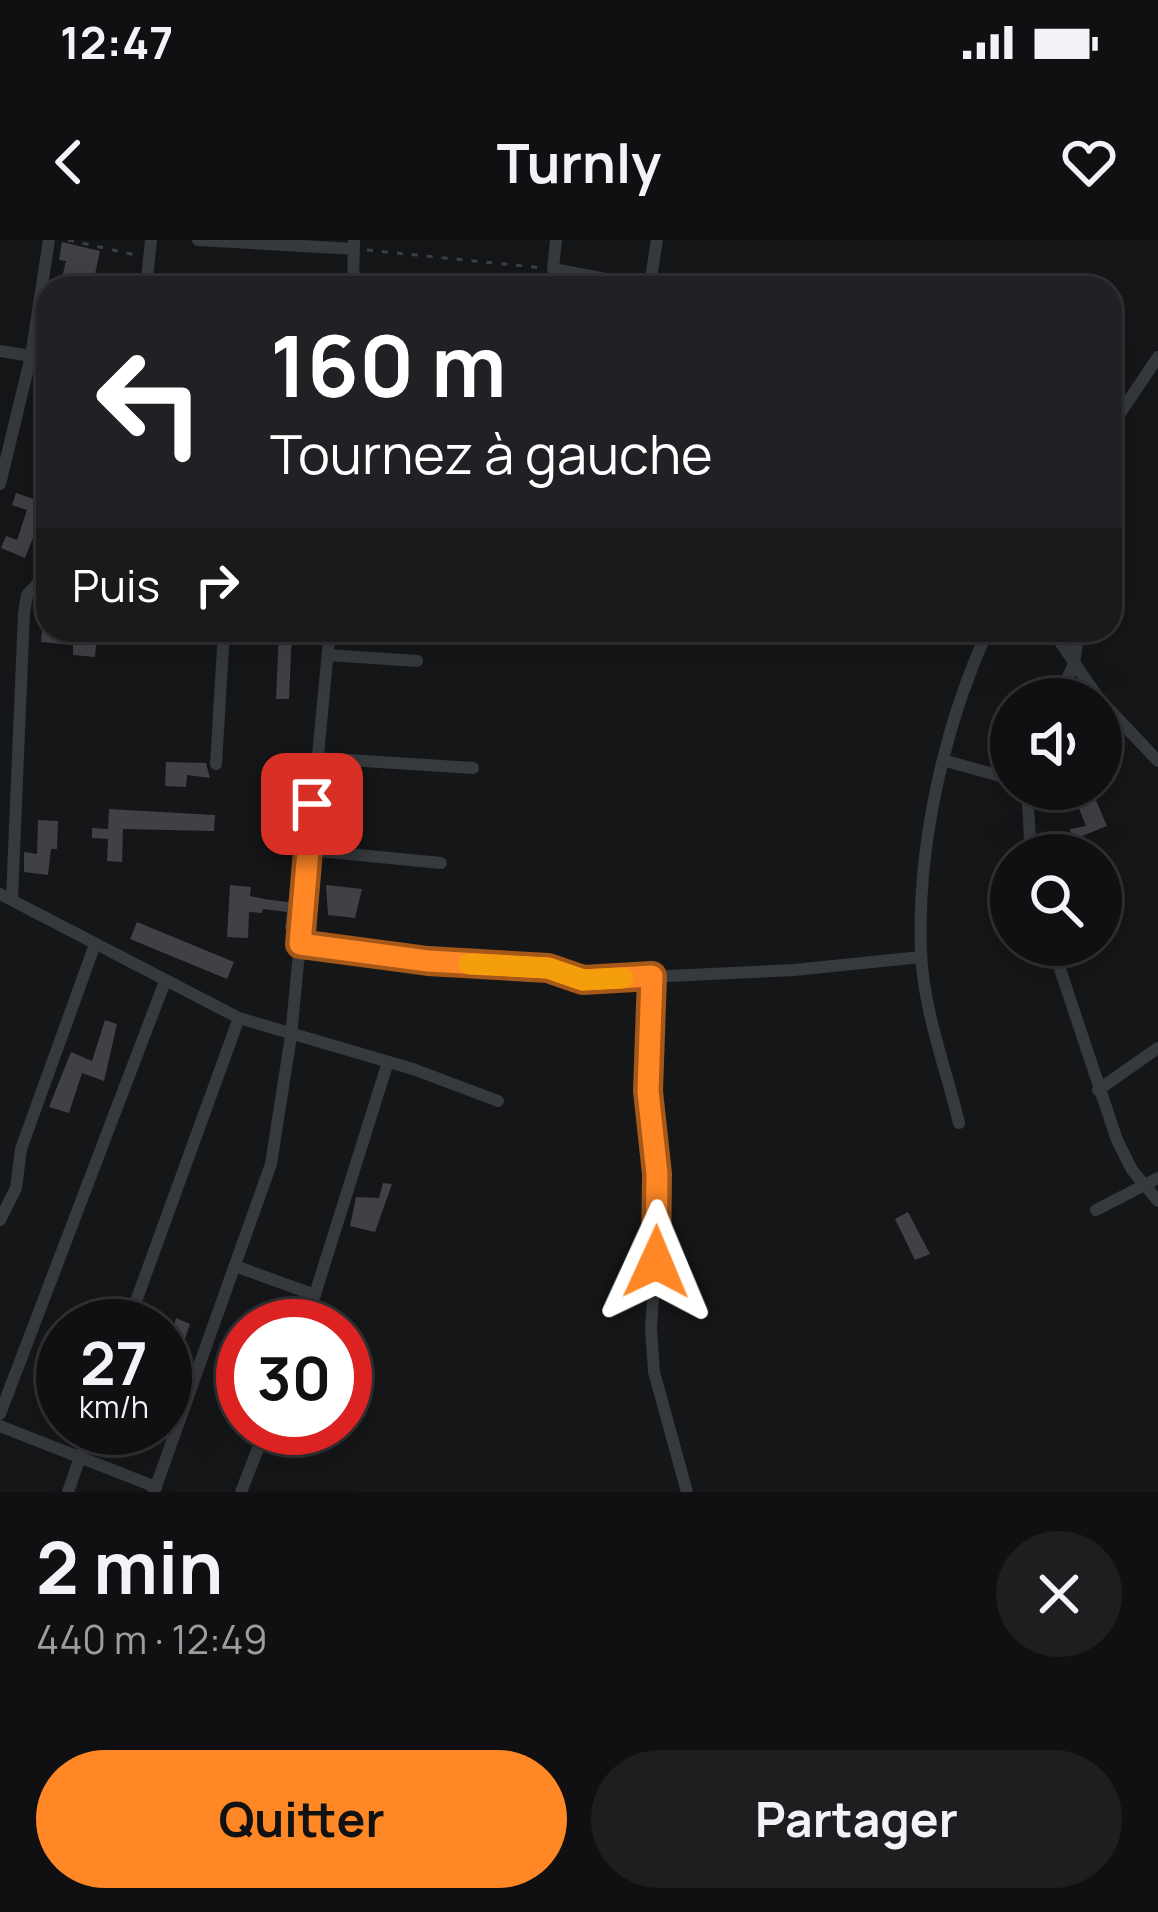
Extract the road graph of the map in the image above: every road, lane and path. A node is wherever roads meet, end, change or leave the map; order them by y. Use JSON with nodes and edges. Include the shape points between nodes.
{"nodes":[{"id":1,"x":50,"y":240,"type":"edge"},
{"id":2,"x":68,"y":240,"type":"edge"},
{"id":3,"x":152,"y":240,"type":"edge"},
{"id":4,"x":198,"y":240,"type":"edge"},
{"id":5,"x":556,"y":240,"type":"edge"},
{"id":6,"x":657,"y":240,"type":"edge"},
{"id":7,"x":354,"y":244,"type":"edge"},
{"id":8,"x":149,"y":257,"type":"junction"},
{"id":9,"x":553,"y":269,"type":"junction"},
{"id":10,"x":44,"y":276,"type":"edge"},
{"id":11,"x":147,"y":276,"type":"edge"},
{"id":12,"x":353,"y":276,"type":"edge"},
{"id":13,"x":592,"y":276,"type":"edge"},
{"id":14,"x":649,"y":276,"type":"edge"},
{"id":15,"x":36,"y":325,"type":"edge"},
{"id":16,"x":0,"y":351,"type":"edge"},
{"id":17,"x":31,"y":356,"type":"junction"},
{"id":18,"x":1158,"y":357,"type":"edge"},
{"id":19,"x":1122,"y":410,"type":"edge"},
{"id":20,"x":7,"y":434,"type":"edge"},
{"id":21,"x":0,"y":484,"type":"edge"},
{"id":22,"x":36,"y":586,"type":"edge"},
{"id":23,"x":223,"y":642,"type":"edge"},
{"id":24,"x":329,"y":642,"type":"edge"},
{"id":25,"x":984,"y":642,"type":"edge"},
{"id":26,"x":1060,"y":642,"type":"edge"},
{"id":27,"x":1077,"y":642,"type":"edge"},
{"id":28,"x":328,"y":655,"type":"junction"},
{"id":29,"x":417,"y":661,"type":"dead end"},
{"id":30,"x":1074,"y":664,"type":"junction"},
{"id":31,"x":1068,"y":678,"type":"edge"},
{"id":32,"x":1084,"y":678,"type":"edge"},
{"id":33,"x":1122,"y":723,"type":"edge"},
{"id":34,"x":317,"y":758,"type":"junction"},
{"id":35,"x":946,"y":761,"type":"junction"},
{"id":36,"x":1158,"y":761,"type":"edge"},
{"id":37,"x":216,"y":764,"type":"dead end"},
{"id":38,"x":473,"y":768,"type":"dead end"},
{"id":39,"x":990,"y":773,"type":"edge"},
{"id":40,"x":308,"y":850,"type":"junction"},
{"id":41,"x":441,"y":863,"type":"dead end"},
{"id":42,"x":6,"y":896,"type":"edge"},
{"id":43,"x":300,"y":944,"type":"junction"},
{"id":44,"x":94,"y":947,"type":"junction"},
{"id":45,"x":921,"y":957,"type":"junction"},
{"id":46,"x":1059,"y":966,"type":"edge"},
{"id":47,"x":652,"y":976,"type":"junction"},
{"id":48,"x":164,"y":984,"type":"junction"},
{"id":49,"x":239,"y":1018,"type":"junction"},
{"id":50,"x":292,"y":1036,"type":"junction"},
{"id":51,"x":1158,"y":1048,"type":"edge"},
{"id":52,"x":388,"y":1062,"type":"junction"},
{"id":53,"x":1098,"y":1090,"type":"junction"},
{"id":54,"x":498,"y":1101,"type":"dead end"},
{"id":55,"x":959,"y":1123,"type":"dead end"},
{"id":56,"x":1158,"y":1178,"type":"edge"},
{"id":57,"x":1145,"y":1188,"type":"junction"},
{"id":58,"x":1158,"y":1201,"type":"edge"},
{"id":59,"x":1096,"y":1210,"type":"dead end"},
{"id":60,"x":0,"y":1220,"type":"edge"},
{"id":61,"x":236,"y":1266,"type":"junction"},
{"id":62,"x":315,"y":1294,"type":"junction"},
{"id":63,"x":137,"y":1299,"type":"edge"},
{"id":64,"x":313,"y":1299,"type":"edge"},
{"id":65,"x":0,"y":1414,"type":"edge"},
{"id":66,"x":0,"y":1426,"type":"edge"},
{"id":67,"x":82,"y":1455,"type":"edge"},
{"id":68,"x":256,"y":1455,"type":"edge"},
{"id":69,"x":80,"y":1460,"type":"junction"},
{"id":70,"x":155,"y":1489,"type":"edge"},
{"id":71,"x":68,"y":1492,"type":"edge"},
{"id":72,"x":242,"y":1492,"type":"edge"},
{"id":73,"x":687,"y":1492,"type":"edge"}],
"edges":[{"from":1,"to":10,"type":"street"},
{"from":2,"to":8,"type":"path"},
{"from":3,"to":8,"type":"street"},
{"from":4,"to":7,"type":"street"},
{"from":5,"to":9,"type":"street"},
{"from":6,"to":14,"type":"street"},
{"from":7,"to":9,"type":"path"},
{"from":7,"to":12,"type":"street"},
{"from":8,"to":11,"type":"street"},
{"from":9,"to":13,"type":"street"},
{"from":15,"to":17,"type":"street"},
{"from":16,"to":17,"type":"street"},
{"from":17,"to":20,"type":"street"},
{"from":18,"to":19,"type":"street"},
{"from":20,"to":21,"type":"street"},
{"from":22,"to":42,"type":"street","via":[[24,613]]},
{"from":23,"to":37,"type":"street"},
{"from":24,"to":28,"type":"street"},
{"from":25,"to":35,"type":"street"},
{"from":26,"to":30,"type":"street"},
{"from":27,"to":30,"type":"street"},
{"from":28,"to":29,"type":"street"},
{"from":28,"to":34,"type":"street"},
{"from":30,"to":31,"type":"street"},
{"from":30,"to":32,"type":"street"},
{"from":33,"to":36,"type":"street"},
{"from":34,"to":38,"type":"street"},
{"from":34,"to":40,"type":"street"},
{"from":35,"to":39,"type":"street"},
{"from":35,"to":45,"type":"street","via":[[927,862]]},
{"from":40,"to":41,"type":"street"},
{"from":40,"to":43,"type":"street"},
{"from":42,"to":44,"type":"street"},
{"from":43,"to":47,"type":"street","via":[[548,968],[583,980]]},
{"from":43,"to":50,"type":"street"},
{"from":44,"to":48,"type":"street"},
{"from":44,"to":60,"type":"street"},
{"from":45,"to":47,"type":"street"},
{"from":45,"to":55,"type":"street"},
{"from":46,"to":53,"type":"street"},
{"from":47,"to":73,"type":"street","via":[[648,1091],[658,1229],[651,1328],[654,1372]]},
{"from":48,"to":49,"type":"street"},
{"from":48,"to":65,"type":"street"},
{"from":49,"to":50,"type":"street"},
{"from":49,"to":63,"type":"street"},
{"from":50,"to":52,"type":"street"},
{"from":50,"to":61,"type":"street","via":[[271,1164]]},
{"from":51,"to":53,"type":"street"},
{"from":52,"to":54,"type":"street"},
{"from":52,"to":62,"type":"street"},
{"from":53,"to":57,"type":"street"},
{"from":56,"to":57,"type":"street"},
{"from":57,"to":58,"type":"street"},
{"from":57,"to":59,"type":"street"},
{"from":61,"to":62,"type":"street"},
{"from":61,"to":70,"type":"street"},
{"from":62,"to":64,"type":"street"},
{"from":66,"to":69,"type":"street"},
{"from":67,"to":69,"type":"street"},
{"from":68,"to":72,"type":"street"},
{"from":69,"to":70,"type":"street"},
{"from":69,"to":71,"type":"street"}]}
